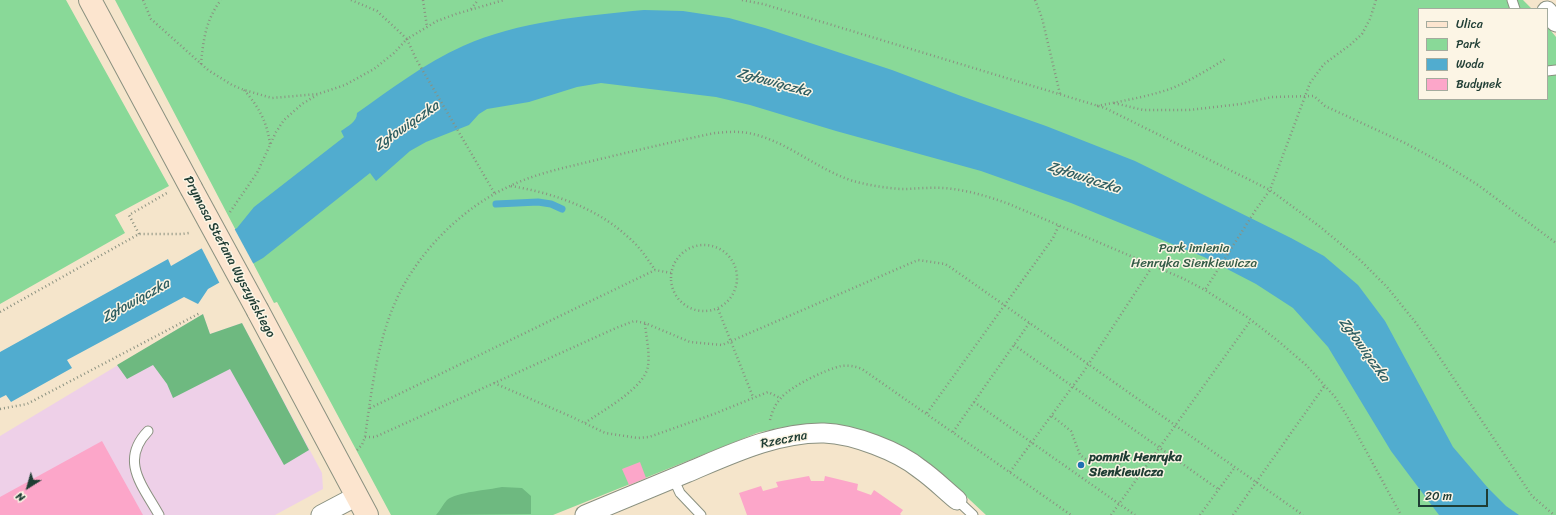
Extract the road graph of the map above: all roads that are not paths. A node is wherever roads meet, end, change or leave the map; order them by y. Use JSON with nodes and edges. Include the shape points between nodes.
{"nodes":[{"id":1,"x":90,"y":0,"type":"edge"},
{"id":2,"x":1536,"y":0,"type":"edge"},
{"id":3,"x":1544,"y":8,"type":"edge"},
{"id":4,"x":1548,"y":12,"type":"edge"},
{"id":5,"x":1556,"y":22,"type":"edge"},
{"id":6,"x":148,"y":430,"type":"dead end"},
{"id":7,"x":673,"y":478,"type":"junction"},
{"id":8,"x":357,"y":496,"type":"junction"},
{"id":9,"x":957,"y":500,"type":"joint"},
{"id":10,"x":159,"y":515,"type":"edge"},
{"id":11,"x":321,"y":515,"type":"edge"},
{"id":12,"x":367,"y":515,"type":"edge"},
{"id":13,"x":585,"y":515,"type":"edge"},
{"id":14,"x":701,"y":515,"type":"edge"},
{"id":15,"x":973,"y":515,"type":"edge"}],
"edges":[{"from":1,"to":8,"type":"main road","name":"Prymasa Stefana Wyszyńskiego","bridge":true},
{"from":2,"to":3,"type":"street"},
{"from":4,"to":5,"type":"street"},
{"from":6,"to":10,"type":"lane","via":[[136,447],[133,461],[135,472]]},
{"from":7,"to":9,"type":"street","name":"Rzeczna","via":[[768,441],[825,433],[858,439],[880,447],[920,468]]},
{"from":7,"to":13,"type":"street","name":"Rzeczna"},
{"from":7,"to":14,"type":"lane","via":[[680,493]]},
{"from":8,"to":11,"type":"street"},
{"from":8,"to":12,"type":"main road","name":"Prymasa Stefana Wyszyńskiego"},
{"from":9,"to":15,"type":"lane","name":"Rzeczna"}]}
